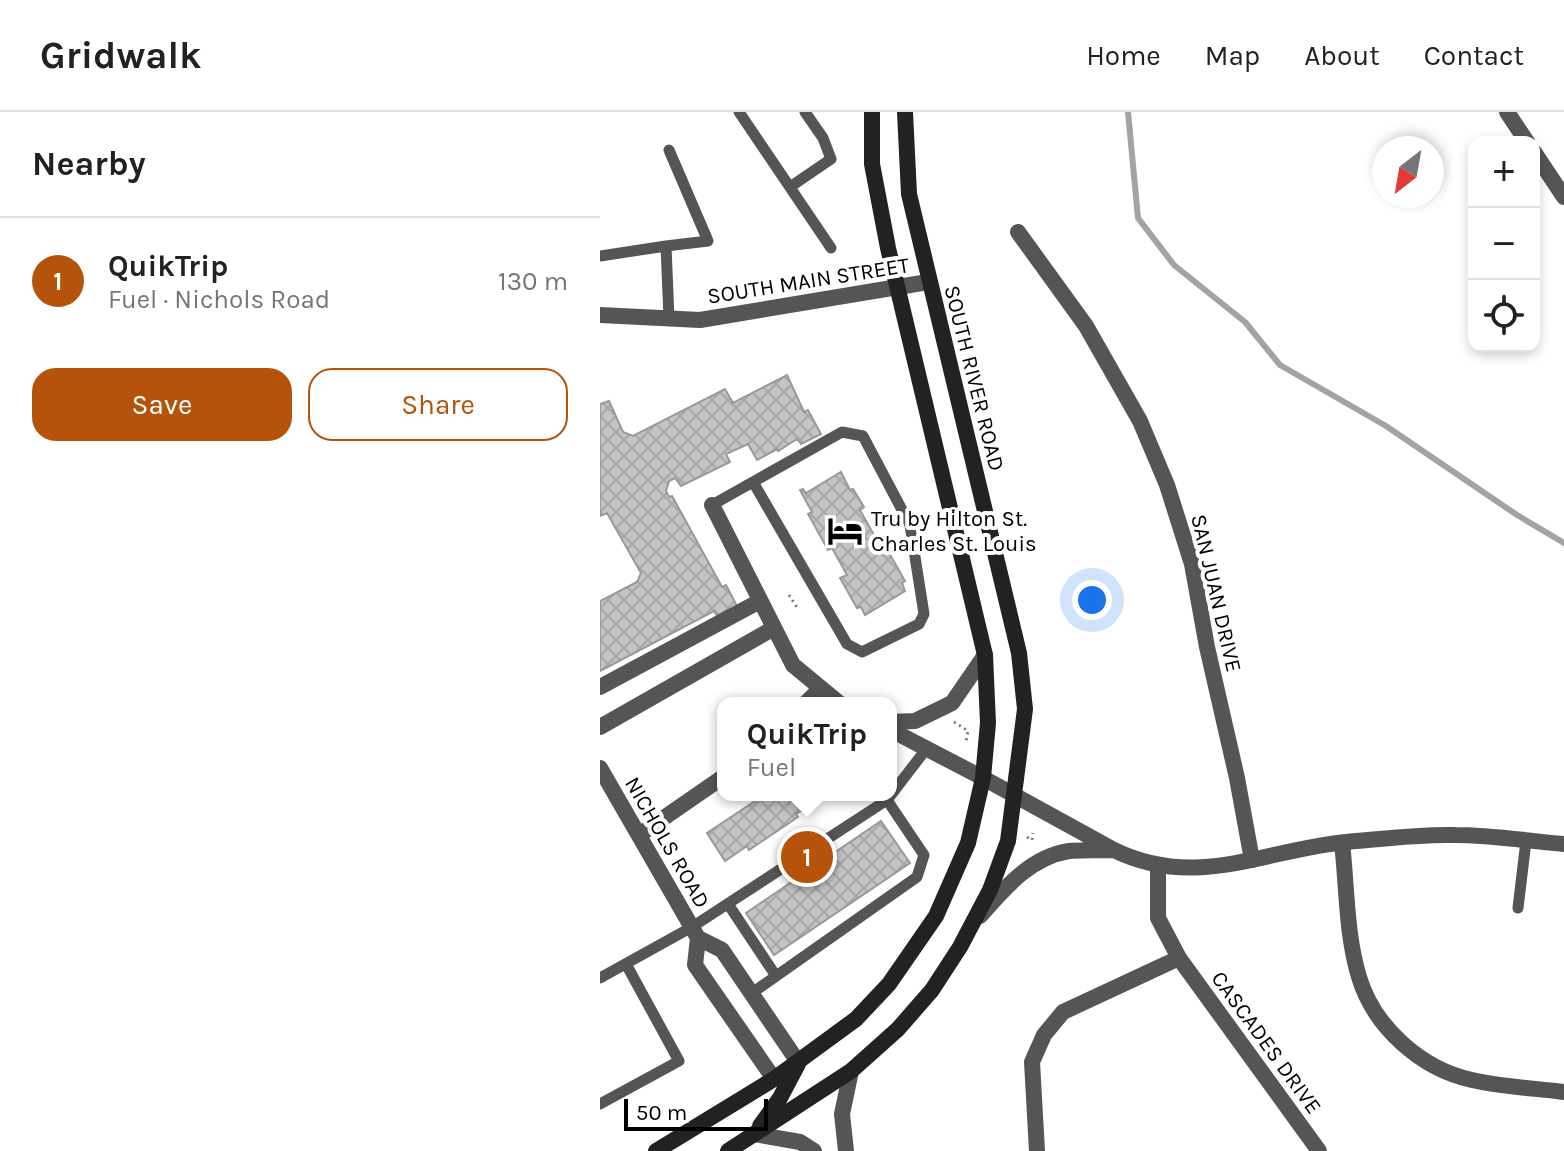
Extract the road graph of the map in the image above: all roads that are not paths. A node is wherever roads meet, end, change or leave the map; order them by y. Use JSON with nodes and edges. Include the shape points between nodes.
{"nodes":[{"id":1,"x":739,"y":112,"type":"edge"},
{"id":2,"x":805,"y":112,"type":"edge"},
{"id":3,"x":872,"y":112,"type":"edge"},
{"id":4,"x":905,"y":112,"type":"edge"},
{"id":5,"x":1507,"y":112,"type":"edge"},
{"id":6,"x":1523,"y":136,"type":"edge"},
{"id":7,"x":669,"y":150,"type":"dead end"},
{"id":8,"x":1540,"y":161,"type":"edge"},
{"id":9,"x":790,"y":187,"type":"junction"},
{"id":10,"x":1564,"y":197,"type":"edge"},
{"id":11,"x":1018,"y":232,"type":"dead end"},
{"id":12,"x":666,"y":246,"type":"junction"},
{"id":13,"x":831,"y":248,"type":"dead end"},
{"id":14,"x":600,"y":256,"type":"edge"},
{"id":15,"x":928,"y":282,"type":"junction"},
{"id":16,"x":897,"y":288,"type":"junction"},
{"id":17,"x":600,"y":315,"type":"edge"},
{"id":18,"x":669,"y":318,"type":"junction"},
{"id":19,"x":753,"y":482,"type":"junction"},
{"id":20,"x":712,"y":505,"type":"joint"},
{"id":21,"x":760,"y":601,"type":"junction"},
{"id":22,"x":774,"y":628,"type":"junction"},
{"id":23,"x":985,"y":655,"type":"junction"},
{"id":24,"x":600,"y":687,"type":"edge"},
{"id":25,"x":821,"y":688,"type":"junction"},
{"id":26,"x":812,"y":697,"type":"edge"},
{"id":27,"x":832,"y":697,"type":"edge"},
{"id":28,"x":897,"y":722,"type":"edge"},
{"id":29,"x":600,"y":727,"type":"edge"},
{"id":30,"x":897,"y":733,"type":"edge"},
{"id":31,"x":927,"y":748,"type":"junction"},
{"id":32,"x":600,"y":768,"type":"edge"},
{"id":33,"x":983,"y":778,"type":"junction"},
{"id":34,"x":717,"y":781,"type":"edge"},
{"id":35,"x":897,"y":787,"type":"edge"},
{"id":36,"x":1013,"y":795,"type":"junction"},
{"id":37,"x":885,"y":801,"type":"edge"},
{"id":38,"x":888,"y":801,"type":"edge"},
{"id":39,"x":639,"y":835,"type":"junction"},
{"id":40,"x":1526,"y":841,"type":"junction"},
{"id":41,"x":1342,"y":843,"type":"junction"},
{"id":42,"x":1564,"y":844,"type":"edge"},
{"id":43,"x":1114,"y":850,"type":"junction"},
{"id":44,"x":1252,"y":860,"type":"junction"},
{"id":45,"x":1158,"y":866,"type":"junction"},
{"id":46,"x":728,"y":904,"type":"junction"},
{"id":47,"x":1518,"y":908,"type":"dead end"},
{"id":48,"x":972,"y":925,"type":"junction"},
{"id":49,"x":695,"y":932,"type":"junction"},
{"id":50,"x":1179,"y":958,"type":"junction"},
{"id":51,"x":626,"y":964,"type":"junction"},
{"id":52,"x":776,"y":976,"type":"junction"},
{"id":53,"x":600,"y":978,"type":"edge"},
{"id":54,"x":752,"y":993,"type":"junction"},
{"id":55,"x":798,"y":1062,"type":"junction"},
{"id":56,"x":851,"y":1071,"type":"junction"},
{"id":57,"x":774,"y":1079,"type":"junction"},
{"id":58,"x":1564,"y":1092,"type":"edge"},
{"id":59,"x":600,"y":1104,"type":"edge"},
{"id":60,"x":754,"y":1134,"type":"junction"},
{"id":61,"x":656,"y":1151,"type":"edge"},
{"id":62,"x":728,"y":1151,"type":"edge"},
{"id":63,"x":814,"y":1151,"type":"edge"},
{"id":64,"x":846,"y":1151,"type":"edge"},
{"id":65,"x":1037,"y":1151,"type":"edge"},
{"id":66,"x":1319,"y":1151,"type":"edge"}],
"edges":[{"from":1,"to":9,"type":"lane"},
{"from":2,"to":9,"type":"lane","via":[[831,159]]},
{"from":3,"to":16,"type":"main road","via":[[872,164]]},
{"from":4,"to":15,"type":"main road","name":"SOUTH RIVER ROAD","via":[[909,194]]},
{"from":5,"to":6,"type":"street"},
{"from":7,"to":12,"type":"lane","via":[[708,241]]},
{"from":8,"to":10,"type":"street"},
{"from":9,"to":13,"type":"lane"},
{"from":11,"to":44,"type":"street","name":"SAN JUAN DRIVE","via":[[1086,326],[1140,421],[1167,485],[1192,564]]},
{"from":12,"to":14,"type":"lane"},
{"from":12,"to":18,"type":"lane"},
{"from":15,"to":16,"type":"street","name":"SOUTH MAIN STREET"},
{"from":15,"to":36,"type":"main road","name":"SOUTH RIVER ROAD","via":[[1019,653],[1025,709]]},
{"from":16,"to":18,"type":"street","name":"SOUTH MAIN STREET","via":[[700,320]]},
{"from":16,"to":23,"type":"main road"},
{"from":17,"to":18,"type":"street","name":"SOUTH MAIN STREET"},
{"from":19,"to":19,"type":"lane","via":[[842,432],[863,436],[910,525],[924,614],[919,624],[862,652],[847,644]]},
{"from":19,"to":20,"type":"lane"},
{"from":20,"to":21,"type":"street"},
{"from":21,"to":22,"type":"street"},
{"from":21,"to":24,"type":"street"},
{"from":22,"to":25,"type":"street","via":[[793,665]]},
{"from":22,"to":29,"type":"street"},
{"from":23,"to":28,"type":"street","via":[[952,703],[915,721]]},
{"from":23,"to":33,"type":"main road","via":[[988,723]]},
{"from":25,"to":26,"type":"street"},
{"from":25,"to":27,"type":"street"},
{"from":30,"to":31,"type":"street"},
{"from":31,"to":33,"type":"street"},
{"from":31,"to":35,"type":"lane"},
{"from":32,"to":39,"type":"street","name":"NICHOLS ROAD"},
{"from":33,"to":36,"type":"street"},
{"from":33,"to":55,"type":"main road","via":[[968,843],[936,916],[889,984],[856,1019]]},
{"from":34,"to":39,"type":"street"},
{"from":36,"to":43,"type":"street"},
{"from":36,"to":48,"type":"main road","name":"SOUTH RIVER ROAD","via":[[1008,841]]},
{"from":37,"to":46,"type":"lane"},
{"from":38,"to":52,"type":"lane","via":[[924,855],[917,877]]},
{"from":39,"to":49,"type":"street","name":"NICHOLS ROAD"},
{"from":40,"to":41,"type":"street","via":[[1455,835]]},
{"from":40,"to":42,"type":"street"},
{"from":40,"to":47,"type":"lane"},
{"from":41,"to":44,"type":"street"},
{"from":41,"to":58,"type":"street","via":[[1360,980],[1375,1012],[1407,1048],[1445,1071],[1473,1080]]},
{"from":43,"to":45,"type":"street"},
{"from":43,"to":48,"type":"street","via":[[1066,852],[1039,862],[1019,874]]},
{"from":44,"to":45,"type":"street","via":[[1193,869]]},
{"from":45,"to":50,"type":"street","name":"CASCADES DRIVE","via":[[1158,918]]},
{"from":46,"to":49,"type":"lane"},
{"from":46,"to":52,"type":"lane"},
{"from":48,"to":56,"type":"main road","name":"SOUTH RIVER ROAD","via":[[932,990]]},
{"from":49,"to":51,"type":"lane"},
{"from":49,"to":54,"type":"street","name":"NICHOLS ROAD","via":[[722,950]]},
{"from":49,"to":57,"type":"street","name":"NICHOLS ROAD","via":[[695,965]]},
{"from":50,"to":65,"type":"street","via":[[1063,1012],[1044,1035],[1032,1062]]},
{"from":50,"to":66,"type":"street","name":"CASCADES DRIVE"},
{"from":51,"to":53,"type":"lane"},
{"from":51,"to":59,"type":"lane","via":[[679,1061]]},
{"from":52,"to":54,"type":"lane"},
{"from":54,"to":55,"type":"street","name":"NICHOLS ROAD"},
{"from":55,"to":57,"type":"main road"},
{"from":55,"to":60,"type":"main road"},
{"from":56,"to":60,"type":"main road","name":"SOUTH RIVER ROAD"},
{"from":56,"to":64,"type":"street","via":[[842,1114]]},
{"from":57,"to":61,"type":"main road"},
{"from":60,"to":62,"type":"main road","name":"SOUTH RIVER ROAD"},
{"from":60,"to":63,"type":"street","via":[[800,1142]]}]}
